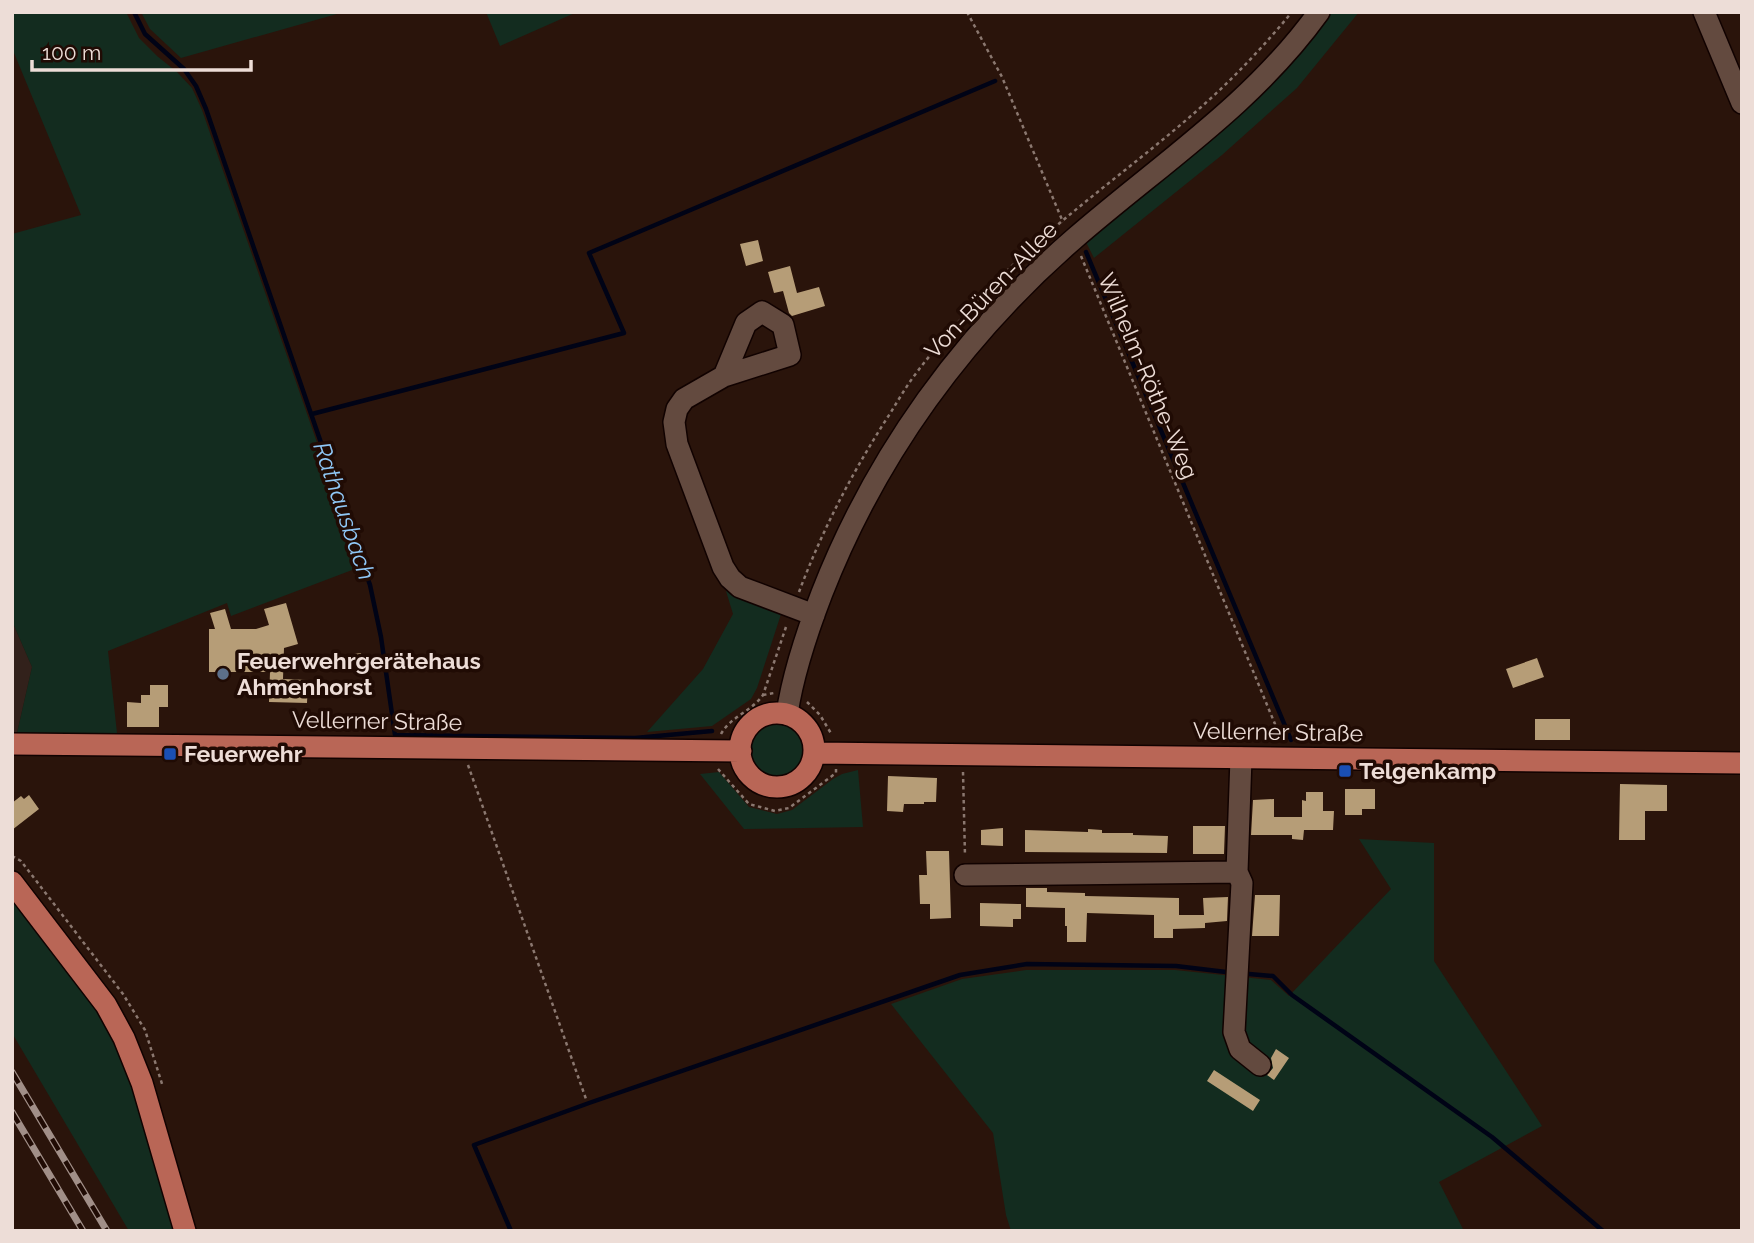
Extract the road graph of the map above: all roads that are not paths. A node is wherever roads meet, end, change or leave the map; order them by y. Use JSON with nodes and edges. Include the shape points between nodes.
{"nodes":[{"id":1,"x":1319,"y":12,"type":"edge"},
{"id":2,"x":1704,"y":12,"type":"edge"},
{"id":3,"x":1742,"y":103,"type":"edge"},
{"id":4,"x":724,"y":376,"type":"dead end"},
{"id":5,"x":814,"y":615,"type":"junction"},
{"id":6,"x":788,"y":705,"type":"junction"},
{"id":7,"x":12,"y":744,"type":"edge"},
{"id":8,"x":741,"y":751,"type":"junction"},
{"id":9,"x":825,"y":753,"type":"junction"},
{"id":10,"x":1241,"y":758,"type":"junction"},
{"id":11,"x":1742,"y":764,"type":"edge"},
{"id":12,"x":1237,"y":872,"type":"junction"},
{"id":13,"x":965,"y":875,"type":"road end"},
{"id":14,"x":12,"y":882,"type":"edge"},
{"id":15,"x":1260,"y":1065,"type":"dead end"},
{"id":16,"x":185,"y":1231,"type":"edge"}],
"edges":[{"from":1,"to":5,"type":"street","name":"Von-Büren-Allee","via":[[1268,75],[1074,239],[979,334],[938,383],[897,444],[858,512]]},
{"from":2,"to":3,"type":"street"},
{"from":4,"to":5,"type":"street","via":[[684,399],[674,422],[677,444],[723,567],[740,587]]},
{"from":5,"to":6,"type":"street","name":"Von-Büren-Allee"},
{"from":6,"to":8,"type":"main road","via":[[755,721],[742,740]]},
{"from":6,"to":9,"type":"main road"},
{"from":7,"to":8,"type":"main road","name":"Vellerner Straße"},
{"from":8,"to":9,"type":"main road","via":[[749,774],[771,787],[795,783]]},
{"from":9,"to":10,"type":"main road","name":"Vellerner Straße"},
{"from":10,"to":11,"type":"main road","name":"Vellerner Straße"},
{"from":10,"to":12,"type":"street"},
{"from":12,"to":13,"type":"street"},
{"from":12,"to":15,"type":"street","via":[[1242,883],[1234,1032],[1240,1049]]},
{"from":14,"to":16,"type":"main road","via":[[106,1005],[124,1038],[142,1083]]}]}
